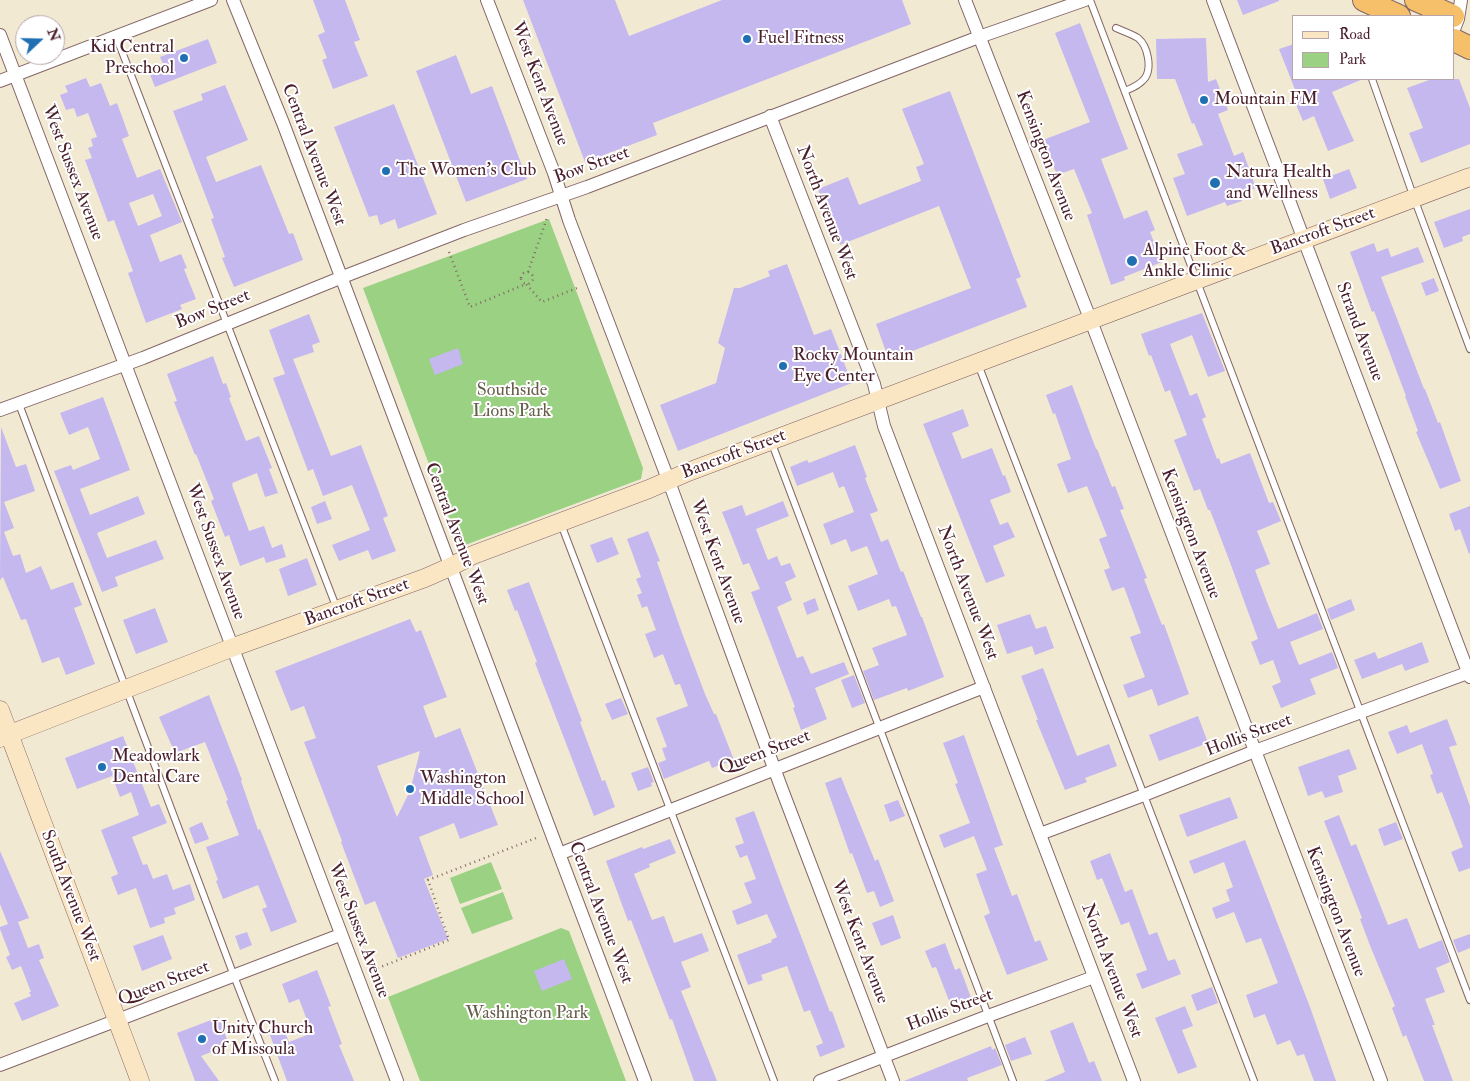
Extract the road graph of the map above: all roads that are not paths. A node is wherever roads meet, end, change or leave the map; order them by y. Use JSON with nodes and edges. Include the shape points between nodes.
{"nodes":[{"id":1,"x":210,"y":0,"type":"edge"},
{"id":2,"x":233,"y":0,"type":"edge"},
{"id":3,"x":487,"y":0,"type":"edge"},
{"id":4,"x":965,"y":0,"type":"edge"},
{"id":5,"x":1085,"y":0,"type":"edge"},
{"id":6,"x":1090,"y":0,"type":"edge"},
{"id":7,"x":1213,"y":0,"type":"edge"},
{"id":8,"x":1416,"y":0,"type":"edge"},
{"id":9,"x":1368,"y":5,"type":"edge"},
{"id":10,"x":1396,"y":15,"type":"edge"},
{"id":11,"x":1453,"y":15,"type":"edge"},
{"id":12,"x":1116,"y":28,"type":"dead end"},
{"id":13,"x":0,"y":35,"type":"edge"},
{"id":14,"x":116,"y":36,"type":"junction"},
{"id":15,"x":980,"y":37,"type":"junction"},
{"id":16,"x":1455,"y":40,"type":"edge"},
{"id":17,"x":1470,"y":48,"type":"edge"},
{"id":18,"x":15,"y":75,"type":"junction"},
{"id":19,"x":0,"y":80,"type":"edge"},
{"id":20,"x":1372,"y":80,"type":"edge"},
{"id":21,"x":1125,"y":91,"type":"junction"},
{"id":22,"x":770,"y":116,"type":"junction"},
{"id":23,"x":1470,"y":177,"type":"edge"},
{"id":24,"x":562,"y":196,"type":"junction"},
{"id":25,"x":1414,"y":198,"type":"junction"},
{"id":26,"x":1305,"y":240,"type":"junction"},
{"id":27,"x":340,"y":278,"type":"junction"},
{"id":28,"x":1196,"y":279,"type":"junction"},
{"id":29,"x":1091,"y":321,"type":"junction"},
{"id":30,"x":227,"y":323,"type":"junction"},
{"id":31,"x":1470,"y":349,"type":"edge"},
{"id":32,"x":977,"y":363,"type":"junction"},
{"id":33,"x":126,"y":364,"type":"junction"},
{"id":34,"x":878,"y":400,"type":"junction"},
{"id":35,"x":19,"y":404,"type":"junction"},
{"id":36,"x":0,"y":410,"type":"edge"},
{"id":37,"x":771,"y":440,"type":"junction"},
{"id":38,"x":668,"y":479,"type":"junction"},
{"id":39,"x":561,"y":522,"type":"junction"},
{"id":40,"x":450,"y":568,"type":"junction"},
{"id":41,"x":338,"y":610,"type":"junction"},
{"id":42,"x":231,"y":648,"type":"junction"},
{"id":43,"x":1469,"y":674,"type":"edge"},
{"id":44,"x":984,"y":686,"type":"junction"},
{"id":45,"x":126,"y":689,"type":"junction"},
{"id":46,"x":0,"y":710,"type":"edge"},
{"id":47,"x":1361,"y":713,"type":"junction"},
{"id":48,"x":880,"y":728,"type":"junction"},
{"id":49,"x":5,"y":736,"type":"edge"},
{"id":50,"x":1255,"y":751,"type":"junction"},
{"id":51,"x":774,"y":768,"type":"junction"},
{"id":52,"x":1144,"y":795,"type":"junction"},
{"id":53,"x":669,"y":809,"type":"junction"},
{"id":54,"x":1040,"y":834,"type":"junction"},
{"id":55,"x":559,"y":854,"type":"junction"},
{"id":56,"x":340,"y":935,"type":"junction"},
{"id":57,"x":234,"y":976,"type":"junction"},
{"id":58,"x":1094,"y":977,"type":"junction"},
{"id":59,"x":1470,"y":1000,"type":"edge"},
{"id":60,"x":988,"y":1016,"type":"junction"},
{"id":61,"x":117,"y":1020,"type":"junction"},
{"id":62,"x":884,"y":1056,"type":"junction"},
{"id":63,"x":0,"y":1065,"type":"edge"},
{"id":64,"x":140,"y":1081,"type":"edge"},
{"id":65,"x":275,"y":1081,"type":"edge"},
{"id":66,"x":397,"y":1081,"type":"edge"},
{"id":67,"x":645,"y":1081,"type":"edge"},
{"id":68,"x":774,"y":1081,"type":"edge"},
{"id":69,"x":820,"y":1081,"type":"edge"},
{"id":70,"x":893,"y":1081,"type":"edge"},
{"id":71,"x":1013,"y":1081,"type":"edge"},
{"id":72,"x":1134,"y":1081,"type":"edge"},
{"id":73,"x":1254,"y":1081,"type":"edge"},
{"id":74,"x":1381,"y":1081,"type":"edge"}],
"edges":[{"from":1,"to":14,"type":"street"},
{"from":2,"to":27,"type":"street","name":"Central Avenue West"},
{"from":3,"to":24,"type":"street","name":"West Kent Avenue"},
{"from":4,"to":15,"type":"street","name":"Kensington Avenue"},
{"from":5,"to":15,"type":"street","name":"Bow Street"},
{"from":6,"to":21,"type":"lane"},
{"from":7,"to":26,"type":"street","name":"Strand Avenue"},
{"from":8,"to":11,"type":"highway"},
{"from":9,"to":10,"type":"highway"},
{"from":12,"to":21,"type":"lane","via":[[1139,38],[1147,50],[1147,76],[1140,84]]},
{"from":13,"to":18,"type":"street","name":"West Sussex Avenue"},
{"from":14,"to":18,"type":"street"},
{"from":14,"to":30,"type":"lane"},
{"from":15,"to":22,"type":"street","name":"Bow Street"},
{"from":15,"to":29,"type":"street","name":"Kensington Avenue"},
{"from":16,"to":17,"type":"highway"},
{"from":18,"to":19,"type":"street"},
{"from":18,"to":33,"type":"street","name":"West Sussex Avenue"},
{"from":20,"to":25,"type":"lane"},
{"from":21,"to":28,"type":"lane"},
{"from":22,"to":24,"type":"street","name":"Bow Street"},
{"from":22,"to":34,"type":"street","name":"North Avenue West"},
{"from":23,"to":25,"type":"street","name":"Bancroft Street"},
{"from":24,"to":27,"type":"street","name":"Bow Street"},
{"from":24,"to":38,"type":"street","name":"West Kent Avenue"},
{"from":25,"to":26,"type":"street","name":"Bancroft Street"},
{"from":25,"to":31,"type":"lane"},
{"from":26,"to":28,"type":"street","name":"Bancroft Street"},
{"from":26,"to":43,"type":"street","name":"Strand Avenue"},
{"from":27,"to":30,"type":"street","name":"Bow Street"},
{"from":27,"to":40,"type":"street","name":"Central Avenue West"},
{"from":28,"to":29,"type":"street","name":"Bancroft Street"},
{"from":28,"to":47,"type":"lane"},
{"from":29,"to":32,"type":"street","name":"Bancroft Street"},
{"from":29,"to":50,"type":"street","name":"Kensington Avenue"},
{"from":30,"to":33,"type":"street","name":"Bow Street"},
{"from":30,"to":41,"type":"lane"},
{"from":32,"to":34,"type":"street","name":"Bancroft Street"},
{"from":32,"to":52,"type":"lane"},
{"from":33,"to":35,"type":"street","name":"Bow Street"},
{"from":33,"to":42,"type":"street","name":"West Sussex Avenue"},
{"from":34,"to":37,"type":"street","name":"Bancroft Street"},
{"from":34,"to":44,"type":"street","name":"North Avenue West","via":[[884,426]]},
{"from":35,"to":36,"type":"street","name":"Bow Street"},
{"from":35,"to":45,"type":"lane"},
{"from":37,"to":38,"type":"street","name":"Bancroft Street"},
{"from":37,"to":48,"type":"lane"},
{"from":38,"to":39,"type":"street","name":"Bancroft Street","via":[[650,489]]},
{"from":38,"to":51,"type":"street","name":"West Kent Avenue"},
{"from":39,"to":40,"type":"street","name":"Bancroft Street","via":[[473,555]]},
{"from":39,"to":53,"type":"lane"},
{"from":40,"to":41,"type":"street","name":"Bancroft Street"},
{"from":40,"to":55,"type":"street","name":"Central Avenue West"},
{"from":41,"to":42,"type":"street","name":"Bancroft Street"},
{"from":42,"to":45,"type":"street","name":"Bancroft Street"},
{"from":42,"to":56,"type":"street","name":"West Sussex Avenue"},
{"from":43,"to":47,"type":"street","name":"Hollis Street"},
{"from":44,"to":48,"type":"street","name":"Queen Street"},
{"from":44,"to":54,"type":"street","name":"North Avenue West"},
{"from":45,"to":49,"type":"street","name":"Bancroft Street"},
{"from":45,"to":57,"type":"lane"},
{"from":46,"to":49,"type":"street","name":"South Avenue West"},
{"from":47,"to":50,"type":"street","name":"Hollis Street"},
{"from":47,"to":59,"type":"lane"},
{"from":48,"to":51,"type":"street","name":"Queen Street"},
{"from":48,"to":60,"type":"lane"},
{"from":49,"to":61,"type":"street","name":"South Avenue West"},
{"from":50,"to":52,"type":"street","name":"Hollis Street"},
{"from":50,"to":74,"type":"street","name":"Kensington Avenue"},
{"from":51,"to":53,"type":"street","name":"Queen Street"},
{"from":51,"to":62,"type":"street","name":"West Kent Avenue"},
{"from":52,"to":54,"type":"street","name":"Hollis Street"},
{"from":52,"to":73,"type":"lane"},
{"from":53,"to":55,"type":"street","name":"Queen Street"},
{"from":53,"to":68,"type":"lane"},
{"from":54,"to":58,"type":"street","name":"North Avenue West"},
{"from":55,"to":67,"type":"street","name":"Central Avenue West"},
{"from":56,"to":57,"type":"street","name":"Queen Street"},
{"from":56,"to":66,"type":"street","name":"West Sussex Avenue"},
{"from":57,"to":61,"type":"street","name":"Queen Street"},
{"from":57,"to":65,"type":"lane"},
{"from":58,"to":60,"type":"street","name":"Hollis Street"},
{"from":58,"to":72,"type":"street","name":"North Avenue West"},
{"from":60,"to":62,"type":"street","name":"Hollis Street"},
{"from":60,"to":71,"type":"lane"},
{"from":61,"to":63,"type":"street","name":"Queen Street"},
{"from":61,"to":64,"type":"street","name":"South Avenue West"},
{"from":62,"to":69,"type":"street","name":"Hollis Street"},
{"from":62,"to":70,"type":"street","name":"West Kent Avenue"}]}
